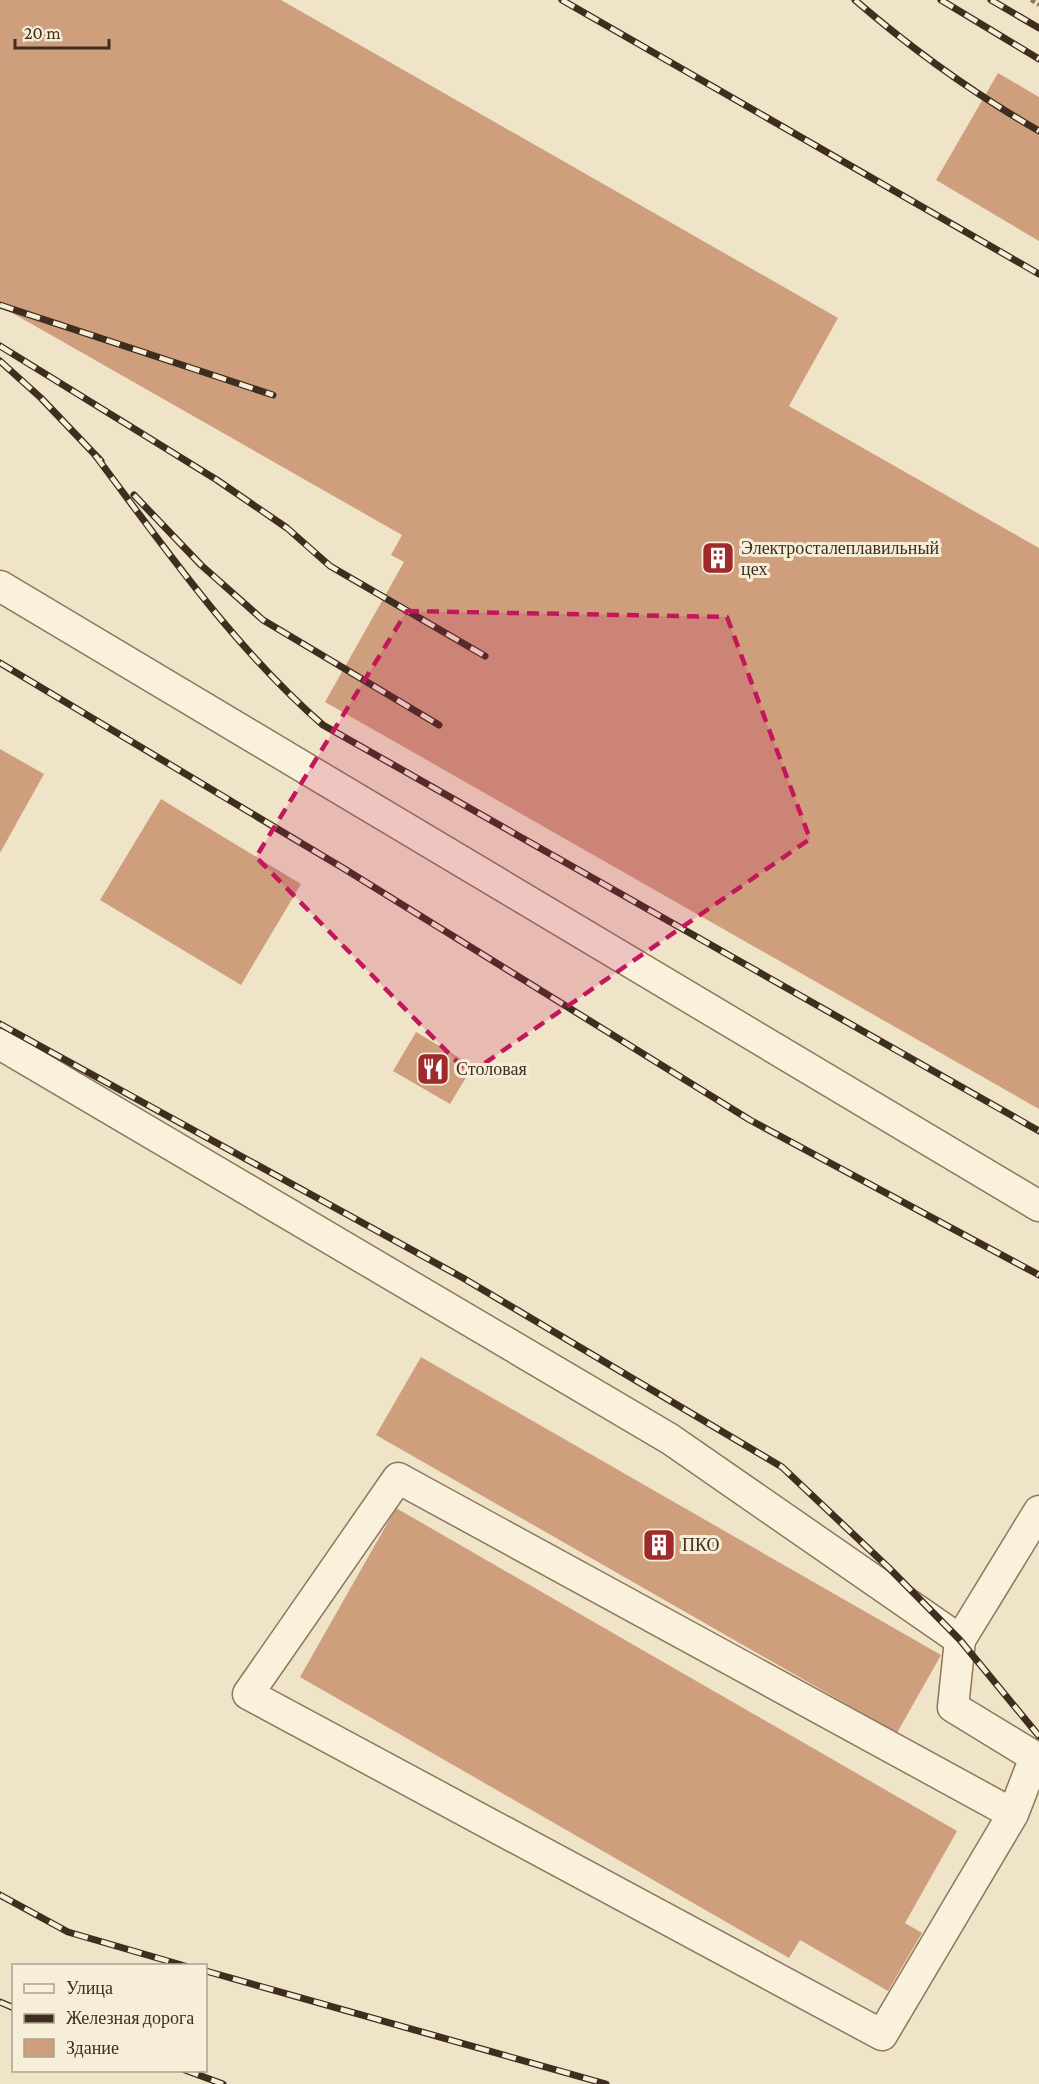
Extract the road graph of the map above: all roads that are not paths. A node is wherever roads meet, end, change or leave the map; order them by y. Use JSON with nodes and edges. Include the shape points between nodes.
{"nodes":[{"id":1,"x":0,"y":586,"type":"edge"},
{"id":2,"x":0,"y":1044,"type":"edge"},
{"id":3,"x":1039,"y":1206,"type":"edge"},
{"id":4,"x":1039,"y":1511,"type":"edge"},
{"id":5,"x":960,"y":1640,"type":"junction"},
{"id":6,"x":1013,"y":1814,"type":"junction"}],
"edges":[{"from":1,"to":3,"type":"lane"},
{"from":2,"to":5,"type":"lane","via":[[670,1439]]},
{"from":4,"to":5,"type":"lane"},
{"from":5,"to":6,"type":"lane","via":[[953,1707],[1035,1758]]},
{"from":6,"to":6,"type":"lane","via":[[398,1478],[248,1694],[882,2035]]}]}
